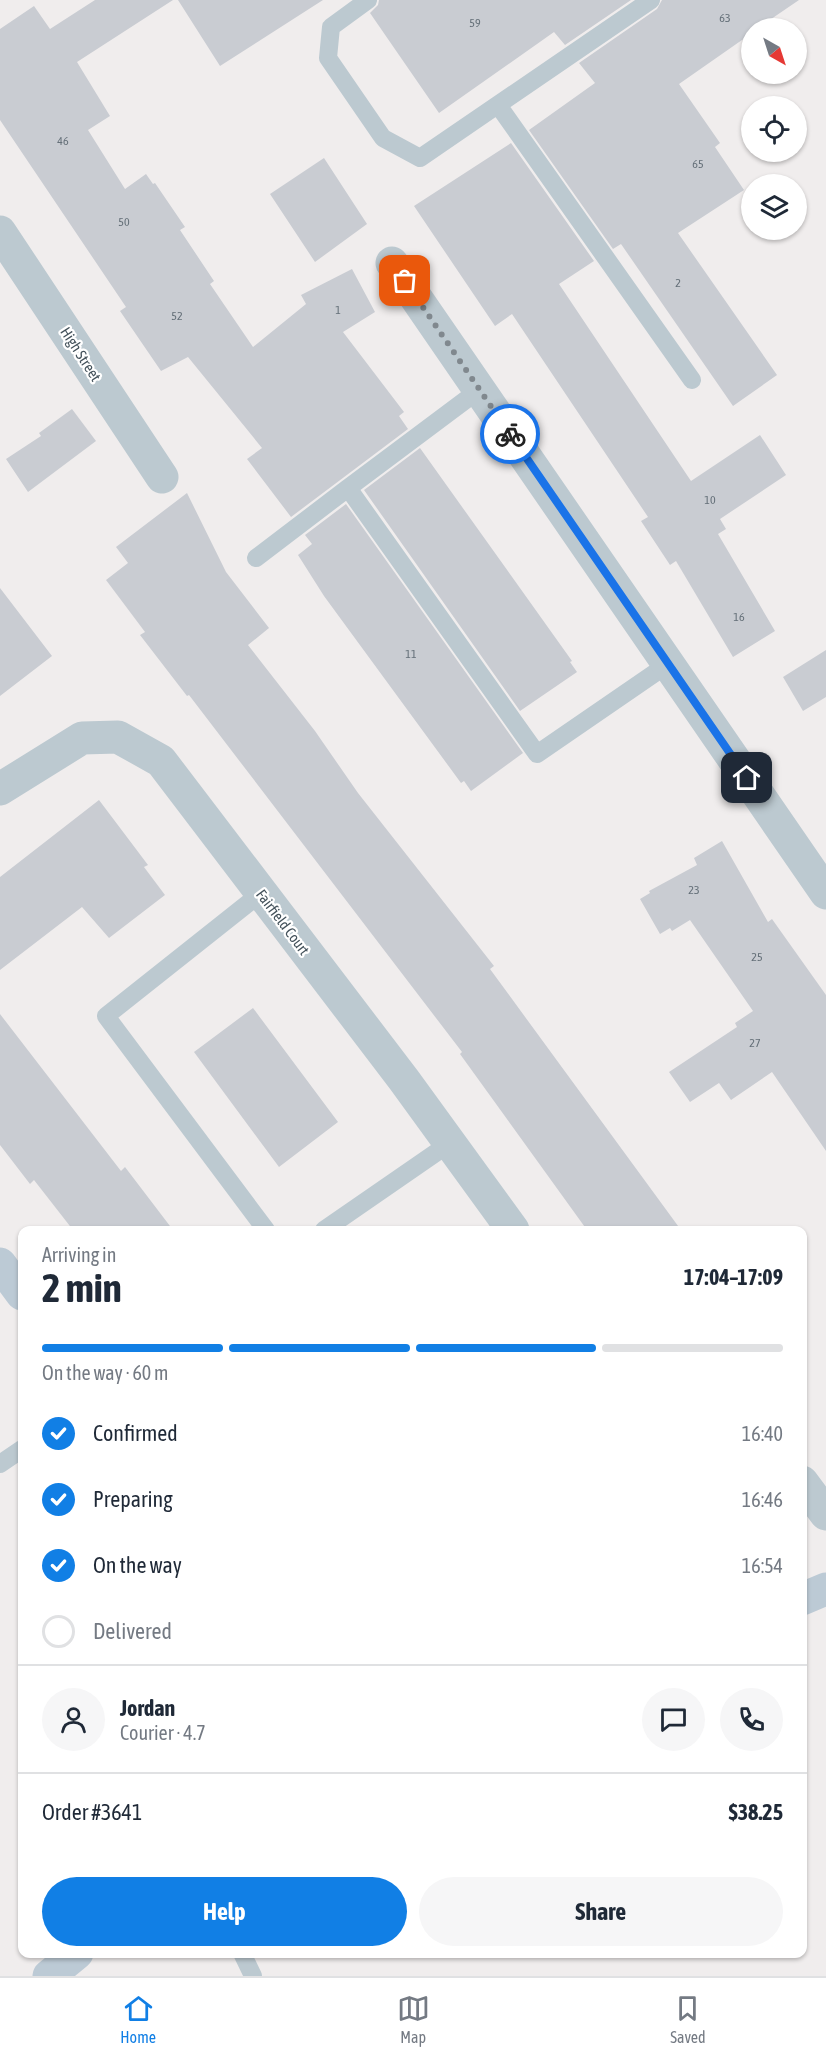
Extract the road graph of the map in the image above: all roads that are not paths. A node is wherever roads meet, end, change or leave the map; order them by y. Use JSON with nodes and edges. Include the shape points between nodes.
{"nodes":[{"id":1,"x":368,"y":0,"type":"edge"},
{"id":2,"x":651,"y":0,"type":"edge"},
{"id":3,"x":498,"y":105,"type":"junction"},
{"id":4,"x":0,"y":232,"type":"edge"},
{"id":5,"x":392,"y":263,"type":"dead end"},
{"id":6,"x":692,"y":380,"type":"dead end"},
{"id":7,"x":479,"y":390,"type":"junction"},
{"id":8,"x":162,"y":477,"type":"dead end"},
{"id":9,"x":348,"y":488,"type":"junction"},
{"id":10,"x":256,"y":558,"type":"dead end"},
{"id":11,"x":668,"y":664,"type":"junction"},
{"id":12,"x":0,"y":789,"type":"edge"},
{"id":13,"x":261,"y":893,"type":"junction"},
{"id":14,"x":826,"y":893,"type":"edge"},
{"id":15,"x":450,"y":1143,"type":"junction"},
{"id":16,"x":263,"y":1226,"type":"edge"},
{"id":17,"x":330,"y":1226,"type":"edge"},
{"id":18,"x":510,"y":1226,"type":"edge"},
{"id":19,"x":0,"y":1264,"type":"edge"},
{"id":20,"x":18,"y":1289,"type":"edge"},
{"id":21,"x":18,"y":1452,"type":"edge"},
{"id":22,"x":0,"y":1464,"type":"edge"},
{"id":23,"x":807,"y":1489,"type":"edge"},
{"id":24,"x":826,"y":1514,"type":"edge"},
{"id":25,"x":826,"y":1589,"type":"edge"},
{"id":26,"x":807,"y":1597,"type":"edge"},
{"id":27,"x":71,"y":1958,"type":"edge"},
{"id":28,"x":244,"y":1958,"type":"edge"},
{"id":29,"x":49,"y":1976,"type":"edge"},
{"id":30,"x":253,"y":1976,"type":"edge"}],
"edges":[{"from":1,"to":3,"type":"lane","via":[[331,27],[328,58],[383,138],[420,158]]},
{"from":2,"to":3,"type":"lane"},
{"from":3,"to":6,"type":"lane"},
{"from":4,"to":8,"type":"street","name":"High Street"},
{"from":5,"to":7,"type":"street"},
{"from":7,"to":9,"type":"lane"},
{"from":7,"to":11,"type":"street"},
{"from":9,"to":10,"type":"lane"},
{"from":9,"to":11,"type":"lane","via":[[537,754]]},
{"from":11,"to":14,"type":"street"},
{"from":12,"to":13,"type":"street","name":"Fairfield Court","via":[[82,738],[118,737],[161,761]]},
{"from":13,"to":15,"type":"street","name":"Fairfield Court"},
{"from":13,"to":16,"type":"lane","via":[[106,1016]]},
{"from":15,"to":17,"type":"lane"},
{"from":15,"to":18,"type":"street","name":"Fairfield Court"},
{"from":19,"to":20,"type":"street"},
{"from":21,"to":22,"type":"lane"},
{"from":23,"to":24,"type":"street"},
{"from":25,"to":26,"type":"street"},
{"from":27,"to":29,"type":"street"},
{"from":28,"to":30,"type":"lane"}]}
